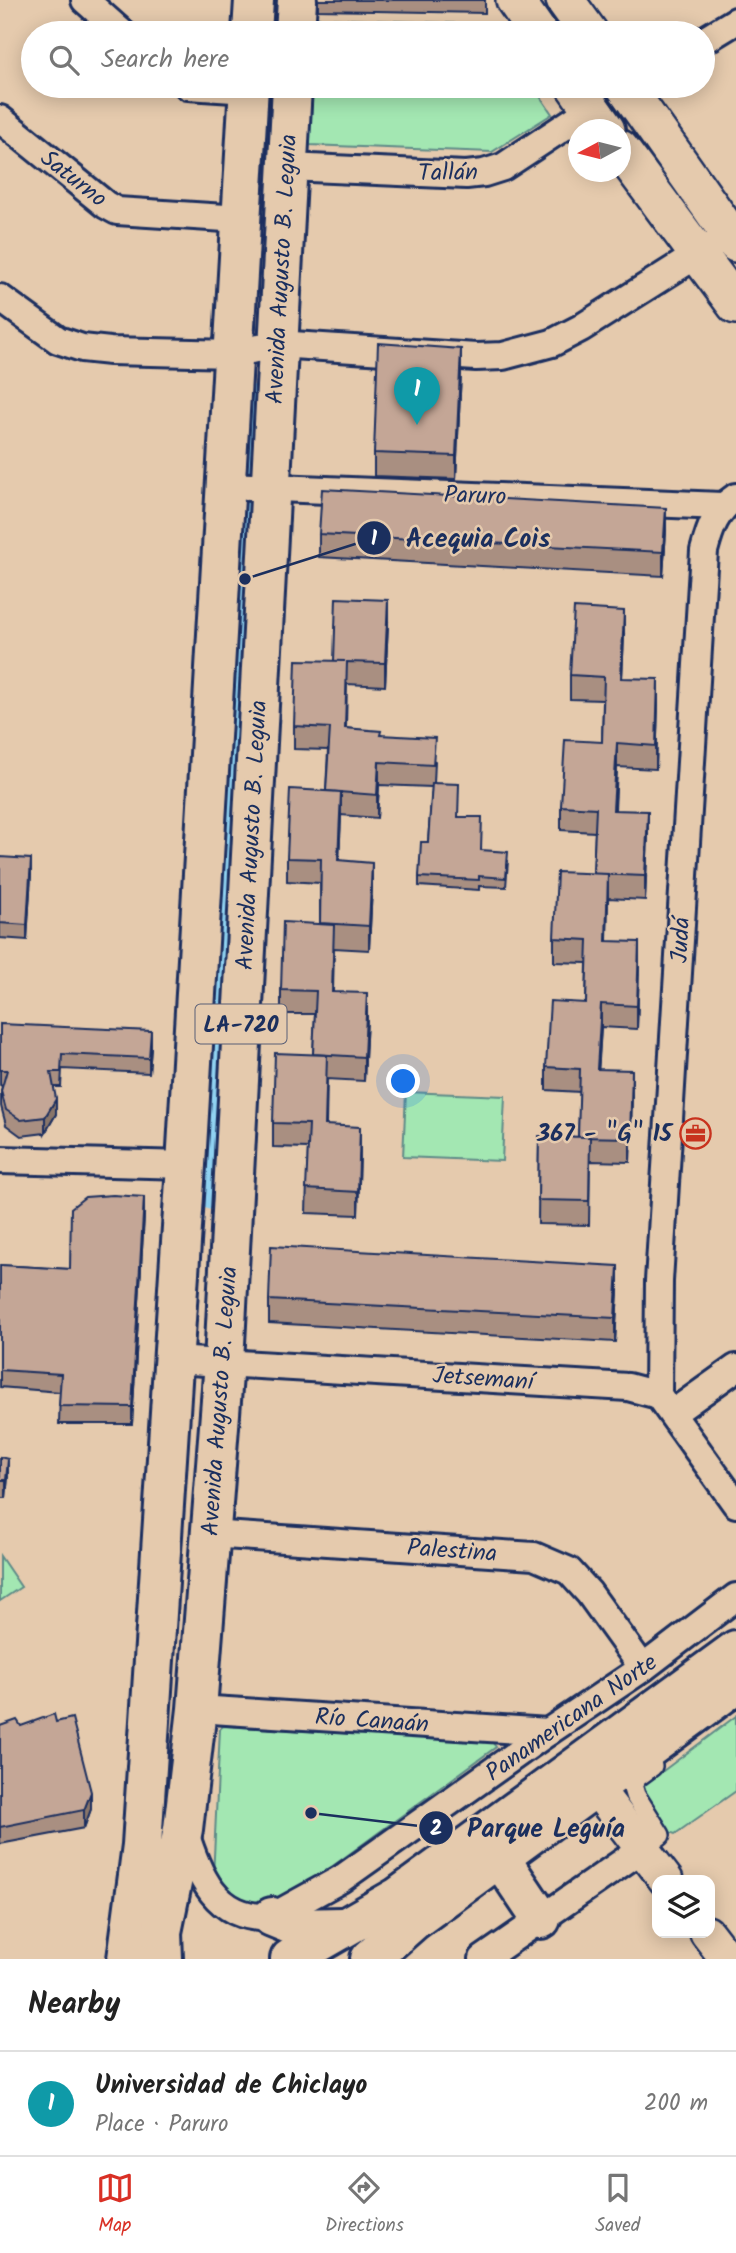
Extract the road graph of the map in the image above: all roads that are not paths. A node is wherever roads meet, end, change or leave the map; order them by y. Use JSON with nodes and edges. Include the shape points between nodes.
{"nodes":[{"id":1,"x":85,"y":0,"type":"edge"},
{"id":2,"x":254,"y":0,"type":"edge"},
{"id":3,"x":297,"y":0,"type":"edge"},
{"id":4,"x":515,"y":0,"type":"edge"},
{"id":5,"x":565,"y":0,"type":"edge"},
{"id":6,"x":109,"y":21,"type":"edge"},
{"id":7,"x":253,"y":21,"type":"edge"},
{"id":8,"x":296,"y":21,"type":"edge"},
{"id":9,"x":530,"y":21,"type":"edge"},
{"id":10,"x":580,"y":21,"type":"edge"},
{"id":11,"x":736,"y":21,"type":"edge"},
{"id":12,"x":715,"y":34,"type":"edge"},
{"id":13,"x":248,"y":98,"type":"edge"},
{"id":14,"x":291,"y":98,"type":"edge"},
{"id":15,"x":635,"y":98,"type":"edge"},
{"id":16,"x":591,"y":108,"type":"edge"},
{"id":17,"x":0,"y":119,"type":"edge"},
{"id":18,"x":631,"y":163,"type":"edge"},
{"id":19,"x":288,"y":166,"type":"junction"},
{"id":20,"x":241,"y":219,"type":"junction"},
{"id":21,"x":734,"y":236,"type":"edge"},
{"id":22,"x":698,"y":255,"type":"junction"},
{"id":23,"x":0,"y":298,"type":"edge"},
{"id":24,"x":736,"y":305,"type":"edge"},
{"id":25,"x":276,"y":344,"type":"junction"},
{"id":26,"x":234,"y":354,"type":"junction"},
{"id":27,"x":228,"y":486,"type":"junction"},
{"id":28,"x":268,"y":488,"type":"junction"},
{"id":29,"x":729,"y":501,"type":"edge"},
{"id":30,"x":0,"y":1160,"type":"edge"},
{"id":31,"x":186,"y":1164,"type":"junction"},
{"id":32,"x":184,"y":1205,"type":"junction"},
{"id":33,"x":232,"y":1208,"type":"junction"},
{"id":34,"x":173,"y":1360,"type":"junction"},
{"id":35,"x":223,"y":1362,"type":"junction"},
{"id":36,"x":736,"y":1368,"type":"edge"},
{"id":37,"x":665,"y":1404,"type":"junction"},
{"id":38,"x":736,"y":1504,"type":"edge"},
{"id":39,"x":210,"y":1534,"type":"junction"},
{"id":40,"x":736,"y":1597,"type":"edge"},
{"id":41,"x":736,"y":1650,"type":"edge"},
{"id":42,"x":643,"y":1668,"type":"junction"},
{"id":43,"x":736,"y":1684,"type":"edge"},
{"id":44,"x":736,"y":1707,"type":"edge"},
{"id":45,"x":197,"y":1709,"type":"junction"},
{"id":46,"x":548,"y":1732,"type":"junction"},
{"id":47,"x":595,"y":1787,"type":"junction"},
{"id":48,"x":183,"y":1829,"type":"junction"},
{"id":49,"x":642,"y":1849,"type":"junction"},
{"id":50,"x":500,"y":1858,"type":"junction"},
{"id":51,"x":662,"y":1875,"type":"edge"},
{"id":52,"x":272,"y":1917,"type":"junction"},
{"id":53,"x":541,"y":1919,"type":"junction"},
{"id":54,"x":342,"y":1927,"type":"junction"},
{"id":55,"x":711,"y":1938,"type":"edge"},
{"id":56,"x":127,"y":1959,"type":"edge"},
{"id":57,"x":163,"y":1959,"type":"edge"},
{"id":58,"x":290,"y":1959,"type":"edge"},
{"id":59,"x":370,"y":1959,"type":"edge"},
{"id":60,"x":483,"y":1959,"type":"edge"},
{"id":61,"x":727,"y":1959,"type":"edge"}],
"edges":[{"from":1,"to":6,"type":"street"},
{"from":2,"to":7,"type":"main road"},
{"from":3,"to":8,"type":"main road"},
{"from":4,"to":9,"type":"main road"},
{"from":5,"to":10,"type":"main road"},
{"from":11,"to":12,"type":"street"},
{"from":13,"to":20,"type":"main road","name":"Avenida Augusto B. Leguia","number":"LA-720"},
{"from":14,"to":19,"type":"main road","name":"Avenida Augusto B. Leguia","number":"LA-720"},
{"from":15,"to":21,"type":"main road"},
{"from":16,"to":19,"type":"street","name":"Tallán","via":[[503,167],[484,173]]},
{"from":17,"to":20,"type":"street","name":"Saturno","via":[[117,211]]},
{"from":18,"to":22,"type":"main road"},
{"from":19,"to":25,"type":"main road","name":"Avenida Augusto B. Leguia","number":"LA-720"},
{"from":20,"to":26,"type":"main road","name":"Avenida Augusto B. Leguia","number":"LA-720"},
{"from":21,"to":22,"type":"street"},
{"from":22,"to":24,"type":"main road"},
{"from":22,"to":25,"type":"street","via":[[581,328],[552,343],[503,356]]},
{"from":23,"to":26,"type":"street","via":[[58,340],[82,348]]},
{"from":25,"to":26,"type":"street"},
{"from":25,"to":28,"type":"main road","name":"Avenida Augusto B. Leguia","number":"LA-720"},
{"from":26,"to":27,"type":"main road","name":"Avenida Augusto B. Leguia","number":"LA-720"},
{"from":27,"to":28,"type":"street","name":"Paruro"},
{"from":27,"to":31,"type":"main road","name":"Avenida Augusto B. Leguia","number":"LA-720"},
{"from":28,"to":29,"type":"street","name":"Paruro"},
{"from":28,"to":33,"type":"main road","name":"Avenida Augusto B. Leguia","number":"LA-720"},
{"from":29,"to":37,"type":"street","name":"Judá","via":[[709,532],[704,551],[659,1281]]},
{"from":30,"to":31,"type":"street"},
{"from":31,"to":32,"type":"main road","name":"Avenida Augusto B. Leguia","number":"LA-720"},
{"from":32,"to":33,"type":"main road"},
{"from":32,"to":34,"type":"main road","name":"Avenida Augusto B. Leguia","number":"LA-720"},
{"from":33,"to":35,"type":"main road","name":"Avenida Augusto B. Leguia","number":"LA-720"},
{"from":34,"to":35,"type":"street","name":"Jetsemaní"},
{"from":34,"to":56,"type":"main road","name":"Avenida Augusto B. Leguia","number":"LA-720","via":[[142,1845]]},
{"from":35,"to":37,"type":"street","name":"Jetsemaní","via":[[628,1387]]},
{"from":35,"to":39,"type":"main road","name":"Avenida Augusto B. Leguia","number":"LA-720"},
{"from":36,"to":37,"type":"street"},
{"from":37,"to":38,"type":"street"},
{"from":39,"to":42,"type":"street","name":"Palestina","via":[[534,1556],[569,1571]]},
{"from":39,"to":45,"type":"main road","name":"Avenida Augusto B. Leguia","number":"LA-720"},
{"from":40,"to":42,"type":"street","name":"Panamericana Norte"},
{"from":41,"to":54,"type":"main road","name":"Panamericana Norte","via":[[398,1897]]},
{"from":42,"to":46,"type":"street","name":"Panamericana Norte"},
{"from":43,"to":47,"type":"main road"},
{"from":44,"to":49,"type":"street","via":[[637,1777],[632,1785],[635,1795],[660,1835]]},
{"from":45,"to":46,"type":"street","name":"Río Canaán"},
{"from":45,"to":48,"type":"main road","name":"Avenida Augusto B. Leguia","number":"LA-720"},
{"from":46,"to":52,"type":"street","name":"Panamericana Norte","via":[[341,1879]]},
{"from":47,"to":49,"type":"street"},
{"from":47,"to":50,"type":"main road"},
{"from":48,"to":52,"type":"street","via":[[206,1883],[223,1906],[240,1914]]},
{"from":48,"to":57,"type":"main road","name":"Avenida Augusto B. Leguia","number":"LA-720","via":[[162,1932]]},
{"from":49,"to":51,"type":"street"},
{"from":49,"to":53,"type":"street"},
{"from":50,"to":53,"type":"main road"},
{"from":50,"to":59,"type":"main road","via":[[413,1921]]},
{"from":52,"to":54,"type":"main road","via":[[299,1928]]},
{"from":53,"to":60,"type":"street"},
{"from":54,"to":58,"type":"main road","name":"Panamericana Norte"},
{"from":55,"to":61,"type":"street"}]}
